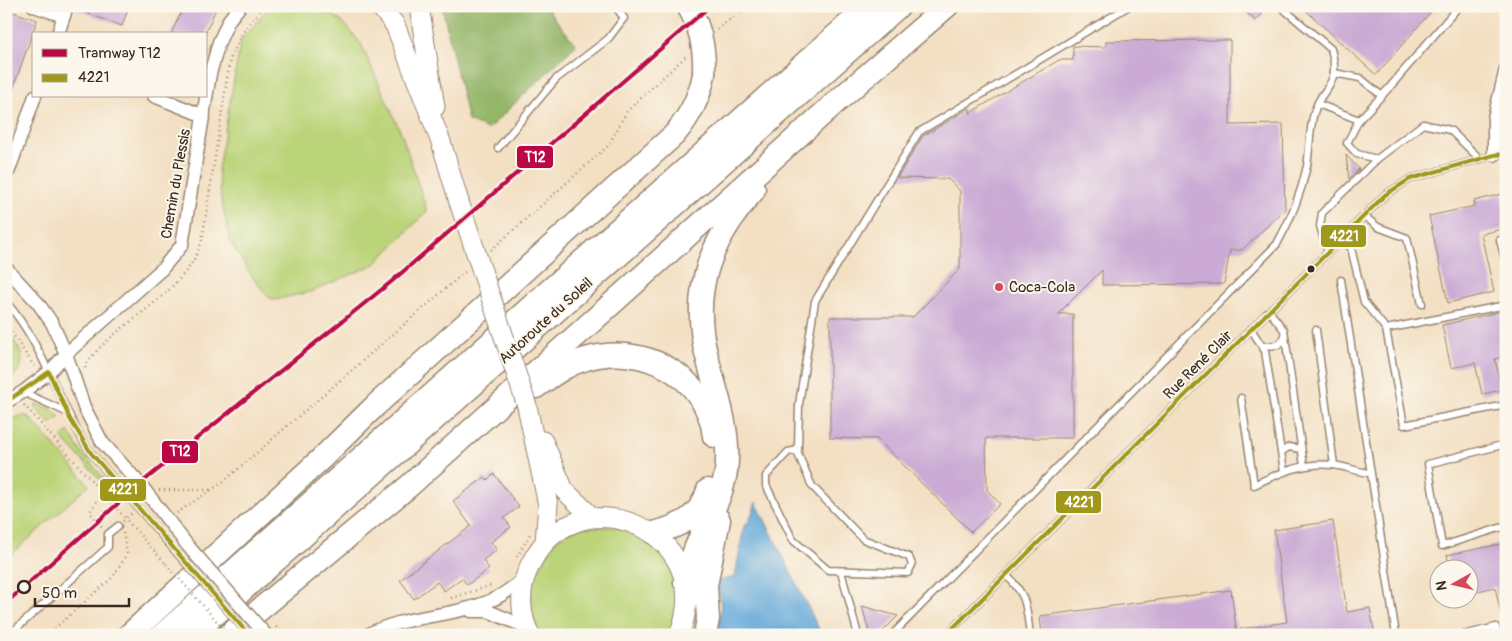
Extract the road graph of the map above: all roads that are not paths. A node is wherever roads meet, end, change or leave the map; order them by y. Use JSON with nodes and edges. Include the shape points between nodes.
{"nodes":[{"id":1,"x":34,"y":6,"type":"edge"},
{"id":2,"x":240,"y":6,"type":"edge"},
{"id":3,"x":380,"y":6,"type":"edge"},
{"id":4,"x":419,"y":6,"type":"edge"},
{"id":5,"x":616,"y":6,"type":"edge"},
{"id":6,"x":688,"y":6,"type":"edge"},
{"id":7,"x":869,"y":6,"type":"edge"},
{"id":8,"x":899,"y":6,"type":"edge"},
{"id":9,"x":1129,"y":6,"type":"edge"},
{"id":10,"x":1280,"y":6,"type":"edge"},
{"id":11,"x":1459,"y":6,"type":"edge"},
{"id":12,"x":65,"y":11,"type":"edge"},
{"id":13,"x":941,"y":12,"type":"edge"},
{"id":14,"x":59,"y":32,"type":"edge"},
{"id":15,"x":1506,"y":69,"type":"edge"},
{"id":16,"x":1334,"y":72,"type":"junction"},
{"id":17,"x":208,"y":88,"type":"edge"},
{"id":18,"x":1382,"y":96,"type":"junction"},
{"id":19,"x":35,"y":98,"type":"edge"},
{"id":20,"x":159,"y":98,"type":"edge"},
{"id":21,"x":207,"y":98,"type":"edge"},
{"id":22,"x":1318,"y":104,"type":"junction"},
{"id":23,"x":204,"y":116,"type":"junction"},
{"id":24,"x":1359,"y":120,"type":"junction"},
{"id":25,"x":441,"y":142,"type":"junction"},
{"id":26,"x":498,"y":148,"type":"dead end"},
{"id":27,"x":1500,"y":155,"type":"edge"},
{"id":28,"x":1378,"y":159,"type":"junction"},
{"id":29,"x":1480,"y":159,"type":"junction"},
{"id":30,"x":6,"y":173,"type":"edge"},
{"id":31,"x":1364,"y":216,"type":"junction"},
{"id":32,"x":1341,"y":239,"type":"junction"},
{"id":33,"x":1500,"y":240,"type":"dead end"},
{"id":34,"x":1328,"y":252,"type":"junction"},
{"id":35,"x":1506,"y":263,"type":"edge"},
{"id":36,"x":6,"y":268,"type":"edge"},
{"id":37,"x":1341,"y":280,"type":"dead end"},
{"id":38,"x":6,"y":302,"type":"edge"},
{"id":39,"x":1422,"y":304,"type":"dead end"},
{"id":40,"x":1506,"y":304,"type":"edge"},
{"id":41,"x":1270,"y":311,"type":"junction"},
{"id":42,"x":1386,"y":329,"type":"junction"},
{"id":43,"x":1251,"y":330,"type":"junction"},
{"id":44,"x":1316,"y":330,"type":"dead end"},
{"id":45,"x":1285,"y":338,"type":"junction"},
{"id":46,"x":1262,"y":346,"type":"junction"},
{"id":47,"x":66,"y":354,"type":"junction"},
{"id":48,"x":49,"y":372,"type":"junction"},
{"id":49,"x":23,"y":398,"type":"junction"},
{"id":50,"x":1241,"y":398,"type":"dead end"},
{"id":51,"x":6,"y":402,"type":"edge"},
{"id":52,"x":1506,"y":405,"type":"edge"},
{"id":53,"x":527,"y":406,"type":"junction"},
{"id":54,"x":66,"y":412,"type":"junction"},
{"id":55,"x":1506,"y":444,"type":"edge"},
{"id":56,"x":1302,"y":449,"type":"junction"},
{"id":57,"x":798,"y":450,"type":"junction"},
{"id":58,"x":1281,"y":452,"type":"junction"},
{"id":59,"x":1334,"y":465,"type":"junction"},
{"id":60,"x":1304,"y":466,"type":"junction"},
{"id":61,"x":1284,"y":471,"type":"junction"},
{"id":62,"x":1370,"y":473,"type":"junction"},
{"id":63,"x":726,"y":475,"type":"junction"},
{"id":64,"x":409,"y":486,"type":"junction"},
{"id":65,"x":592,"y":517,"type":"junction"},
{"id":66,"x":118,"y":526,"type":"road end"},
{"id":67,"x":1506,"y":526,"type":"edge"},
{"id":68,"x":654,"y":533,"type":"junction"},
{"id":69,"x":538,"y":537,"type":"junction"},
{"id":70,"x":182,"y":550,"type":"junction"},
{"id":71,"x":841,"y":571,"type":"junction"},
{"id":72,"x":1006,"y":575,"type":"junction"},
{"id":73,"x":524,"y":579,"type":"junction"},
{"id":74,"x":685,"y":582,"type":"junction"},
{"id":75,"x":458,"y":610,"type":"junction"},
{"id":76,"x":398,"y":622,"type":"junction"},
{"id":77,"x":271,"y":631,"type":"edge"},
{"id":78,"x":528,"y":631,"type":"edge"},
{"id":79,"x":9,"y":635,"type":"edge"},
{"id":80,"x":129,"y":635,"type":"edge"},
{"id":81,"x":162,"y":635,"type":"edge"},
{"id":82,"x":192,"y":635,"type":"edge"},
{"id":83,"x":229,"y":635,"type":"edge"},
{"id":84,"x":249,"y":635,"type":"edge"},
{"id":85,"x":367,"y":635,"type":"edge"},
{"id":86,"x":392,"y":635,"type":"edge"},
{"id":87,"x":679,"y":635,"type":"edge"},
{"id":88,"x":705,"y":635,"type":"edge"},
{"id":89,"x":858,"y":635,"type":"edge"},
{"id":90,"x":892,"y":635,"type":"edge"},
{"id":91,"x":946,"y":635,"type":"edge"},
{"id":92,"x":1030,"y":635,"type":"edge"},
{"id":93,"x":1396,"y":635,"type":"edge"},
{"id":94,"x":1463,"y":635,"type":"edge"},
{"id":95,"x":1498,"y":635,"type":"edge"}],
"edges":[{"from":1,"to":12,"type":"street"},
{"from":2,"to":17,"type":"street","name":"Chemin du Plessis","via":[[219,42]]},
{"from":3,"to":25,"type":"main road","via":[[395,25]]},
{"from":4,"to":25,"type":"main road"},
{"from":5,"to":26,"type":"lane","via":[[624,18],[608,39],[556,79]]},
{"from":6,"to":80,"type":"highway","bridge":true,"via":[[700,32],[705,56],[704,74],[697,99],[675,134]]},
{"from":7,"to":81,"type":"highway","name":"Autoroute du Soleil"},
{"from":8,"to":82,"type":"highway","name":"Autoroute du Soleil"},
{"from":9,"to":57,"type":"lane","via":[[919,132],[815,301],[799,404]]},
{"from":10,"to":16,"type":"lane","via":[[1330,49]]},
{"from":11,"to":18,"type":"lane"},
{"from":12,"to":14,"type":"street"},
{"from":13,"to":63,"type":"highway","via":[[780,161],[731,218],[712,253],[702,292],[701,324],[724,417]]},
{"from":13,"to":64,"type":"highway","via":[[834,103]]},
{"from":15,"to":27,"type":"street","via":[[1494,118]]},
{"from":16,"to":18,"type":"lane","via":[[1360,78]]},
{"from":16,"to":22,"type":"lane","via":[[1330,86]]},
{"from":18,"to":24,"type":"lane"},
{"from":19,"to":30,"type":"street"},
{"from":20,"to":23,"type":"street"},
{"from":21,"to":23,"type":"street","name":"Chemin du Plessis"},
{"from":22,"to":24,"type":"lane"},
{"from":22,"to":90,"type":"lane","via":[[1293,216],[1277,244]]},
{"from":23,"to":47,"type":"street","name":"Chemin du Plessis","via":[[182,245],[162,269]]},
{"from":24,"to":28,"type":"lane","via":[[1347,143],[1357,154]]},
{"from":25,"to":53,"type":"main road","bridge":true},
{"from":27,"to":29,"type":"lane","name":"Rue René Clair"},
{"from":28,"to":29,"type":"lane","via":[[1423,124],[1450,130]]},
{"from":28,"to":34,"type":"lane","via":[[1322,213],[1320,226]]},
{"from":29,"to":31,"type":"lane","name":"Rue René Clair","via":[[1410,179],[1386,195]]},
{"from":31,"to":32,"type":"lane","name":"Rue René Clair"},
{"from":31,"to":39,"type":"lane","via":[[1378,227],[1407,238]]},
{"from":32,"to":34,"type":"lane","name":"Rue René Clair"},
{"from":32,"to":42,"type":"lane","via":[[1352,248],[1364,302]]},
{"from":33,"to":35,"type":"lane"},
{"from":34,"to":41,"type":"lane","name":"Rue René Clair"},
{"from":36,"to":47,"type":"street","via":[[52,323]]},
{"from":37,"to":62,"type":"lane"},
{"from":38,"to":48,"type":"lane","via":[[33,338]]},
{"from":40,"to":42,"type":"lane"},
{"from":41,"to":43,"type":"lane","name":"Rue René Clair"},
{"from":41,"to":45,"type":"lane","via":[[1284,330]]},
{"from":42,"to":52,"type":"lane","via":[[1404,425]]},
{"from":43,"to":46,"type":"lane"},
{"from":43,"to":72,"type":"lane","name":"Rue René Clair"},
{"from":44,"to":59,"type":"lane"},
{"from":45,"to":46,"type":"lane","via":[[1278,345]]},
{"from":45,"to":56,"type":"lane"},
{"from":46,"to":58,"type":"lane","via":[[1270,374]]},
{"from":47,"to":48,"type":"street","name":"Chemin du Plessis"},
{"from":47,"to":70,"type":"street","via":[[84,407],[102,442],[140,484]]},
{"from":48,"to":49,"type":"street","name":"Chemin du Plessis"},
{"from":48,"to":54,"type":"lane"},
{"from":49,"to":51,"type":"street","name":"Chemin du Plessis"},
{"from":49,"to":54,"type":"lane"},
{"from":50,"to":61,"type":"lane","via":[[1254,485]]},
{"from":53,"to":65,"type":"main road","via":[[564,490]]},
{"from":53,"to":69,"type":"main road","via":[[548,505]]},
{"from":54,"to":70,"type":"lane","via":[[91,453]]},
{"from":55,"to":67,"type":"lane","via":[[1428,464],[1442,546]]},
{"from":56,"to":58,"type":"lane","via":[[1289,447]]},
{"from":56,"to":60,"type":"lane"},
{"from":57,"to":71,"type":"lane","via":[[788,452],[779,460],[766,476],[766,485],[793,540],[828,570]]},
{"from":57,"to":71,"type":"lane","via":[[812,486],[863,538],[909,557],[912,565],[908,573]]},
{"from":58,"to":61,"type":"lane"},
{"from":59,"to":60,"type":"lane"},
{"from":59,"to":62,"type":"lane"},
{"from":60,"to":61,"type":"lane"},
{"from":62,"to":93,"type":"lane"},
{"from":63,"to":74,"type":"highway"},
{"from":63,"to":88,"type":"highway","via":[[723,506],[706,585],[708,619]]},
{"from":64,"to":68,"type":"highway","via":[[567,366],[604,354],[634,355],[664,365],[691,386],[705,407],[713,432],[715,458],[701,506],[682,524]]},
{"from":64,"to":83,"type":"highway"},
{"from":65,"to":68,"type":"main road","via":[[612,516],[636,523]]},
{"from":65,"to":69,"type":"main road"},
{"from":66,"to":79,"type":"lane","via":[[108,534],[108,547]]},
{"from":68,"to":74,"type":"main road","via":[[676,558]]},
{"from":69,"to":73,"type":"main road"},
{"from":70,"to":77,"type":"street","bridge":true},
{"from":70,"to":84,"type":"lane","bridge":true},
{"from":71,"to":89,"type":"lane"},
{"from":72,"to":91,"type":"lane","name":"Rue René Clair"},
{"from":72,"to":92,"type":"lane","via":[[1020,588],[1026,604]]},
{"from":73,"to":75,"type":"street","via":[[492,600]]},
{"from":73,"to":78,"type":"main road","via":[[522,605]]},
{"from":74,"to":87,"type":"main road","via":[[687,607]]},
{"from":75,"to":76,"type":"street"},
{"from":75,"to":78,"type":"street","via":[[488,611]]},
{"from":76,"to":85,"type":"street"},
{"from":76,"to":86,"type":"street"},
{"from":94,"to":95,"type":"lane","via":[[1496,627]]}]}
